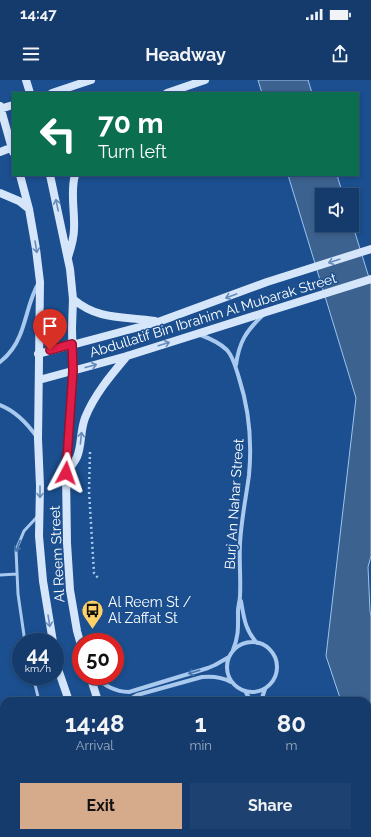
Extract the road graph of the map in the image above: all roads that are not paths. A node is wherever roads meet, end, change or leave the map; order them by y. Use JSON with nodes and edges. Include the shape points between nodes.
{"nodes":[{"id":1,"x":26,"y":80,"type":"edge"},
{"id":2,"x":91,"y":80,"type":"edge"},
{"id":3,"x":205,"y":80,"type":"edge"},
{"id":4,"x":30,"y":92,"type":"edge"},
{"id":5,"x":55,"y":92,"type":"edge"},
{"id":6,"x":170,"y":92,"type":"edge"},
{"id":7,"x":12,"y":105,"type":"edge"},
{"id":8,"x":0,"y":108,"type":"edge"},
{"id":9,"x":12,"y":146,"type":"edge"},
{"id":10,"x":12,"y":149,"type":"edge"},
{"id":11,"x":0,"y":152,"type":"edge"},
{"id":12,"x":20,"y":176,"type":"edge"},
{"id":13,"x":50,"y":176,"type":"edge"},
{"id":14,"x":75,"y":176,"type":"edge"},
{"id":15,"x":0,"y":193,"type":"edge"},
{"id":16,"x":29,"y":209,"type":"junction"},
{"id":17,"x":371,"y":249,"type":"edge"},
{"id":18,"x":68,"y":257,"type":"junction"},
{"id":19,"x":371,"y":279,"type":"edge"},
{"id":20,"x":40,"y":282,"type":"junction"},
{"id":21,"x":73,"y":299,"type":"junction"},
{"id":22,"x":265,"y":313,"type":"junction"},
{"id":23,"x":158,"y":322,"type":"junction"},
{"id":24,"x":198,"y":334,"type":"junction"},
{"id":25,"x":72,"y":344,"type":"junction"},
{"id":26,"x":38,"y":354,"type":"junction"},
{"id":27,"x":127,"y":356,"type":"junction"},
{"id":28,"x":0,"y":362,"type":"edge"},
{"id":29,"x":236,"y":366,"type":"junction"},
{"id":30,"x":73,"y":371,"type":"junction"},
{"id":31,"x":39,"y":380,"type":"junction"},
{"id":32,"x":0,"y":405,"type":"edge"},
{"id":33,"x":38,"y":439,"type":"junction"},
{"id":34,"x":66,"y":473,"type":"junction"},
{"id":35,"x":40,"y":515,"type":"junction"},
{"id":36,"x":17,"y":574,"type":"junction"},
{"id":37,"x":0,"y":575,"type":"edge"},
{"id":38,"x":240,"y":596,"type":"junction"},
{"id":39,"x":24,"y":633,"type":"edge"},
{"id":40,"x":52,"y":633,"type":"edge"},
{"id":41,"x":78,"y":633,"type":"edge"},
{"id":42,"x":257,"y":643,"type":"junction"},
{"id":43,"x":233,"y":650,"type":"junction"},
{"id":44,"x":229,"y":656,"type":"junction"},
{"id":45,"x":175,"y":678,"type":"junction"},
{"id":46,"x":232,"y":682,"type":"junction"},
{"id":47,"x":177,"y":684,"type":"junction"},
{"id":48,"x":34,"y":685,"type":"edge"},
{"id":49,"x":64,"y":685,"type":"edge"},
{"id":50,"x":93,"y":685,"type":"edge"},
{"id":51,"x":105,"y":685,"type":"edge"},
{"id":52,"x":264,"y":689,"type":"junction"},
{"id":53,"x":244,"y":691,"type":"junction"},
{"id":54,"x":37,"y":697,"type":"edge"},
{"id":55,"x":68,"y":697,"type":"edge"},
{"id":56,"x":97,"y":697,"type":"edge"},
{"id":57,"x":134,"y":697,"type":"edge"},
{"id":58,"x":249,"y":697,"type":"edge"},
{"id":59,"x":262,"y":697,"type":"edge"}],
"edges":[{"from":1,"to":4,"type":"main road"},
{"from":2,"to":5,"type":"main road"},
{"from":3,"to":6,"type":"main road"},
{"from":7,"to":8,"type":"main road"},
{"from":8,"to":9,"type":"main road"},
{"from":10,"to":11,"type":"main road"},
{"from":12,"to":16,"type":"main road","name":"Al Reem Street"},
{"from":18,"to":13,"type":"main road","name":"Al Reem Street","one_way":true},
{"from":14,"to":18,"type":"main road","via":[[74,230]]},
{"from":15,"to":16,"type":"main road","via":[[19,201]]},
{"from":16,"to":20,"type":"main road","name":"Al Reem Street","one_way":true},
{"from":17,"to":23,"type":"main road","name":"Abdullatif Bin Ibrahim Al Mubarak Street","one_way":true,"via":[[267,282]]},
{"from":18,"to":21,"type":"main road","name":"Al Reem Street"},
{"from":19,"to":22,"type":"main road","name":"Abdullatif Bin Ibrahim Al Mubarak Street"},
{"from":20,"to":26,"type":"main road","name":"Al Reem Street"},
{"from":20,"to":28,"type":"street","via":[[30,301],[21,334],[8,355]]},
{"from":21,"to":23,"type":"main road","via":[[93,312],[103,315]]},
{"from":21,"to":25,"type":"main road","name":"Al Reem Street"},
{"from":22,"to":24,"type":"main road","name":"Abdullatif Bin Ibrahim Al Mubarak Street"},
{"from":22,"to":29,"type":"street","name":"Burj An Nahar Street","via":[[241,342]]},
{"from":23,"to":25,"type":"main road","name":"Abdullatif Bin Ibrahim Al Mubarak Street"},
{"from":27,"to":24,"type":"main road","name":"Abdullatif Bin Ibrahim Al Mubarak Street","one_way":true},
{"from":24,"to":29,"type":"street","name":"Burj An Nahar Street","via":[[222,345]]},
{"from":25,"to":26,"type":"main road","name":"Abdullatif Bin Ibrahim Al Mubarak Street"},
{"from":25,"to":30,"type":"main road","name":"Al Reem Street"},
{"from":26,"to":31,"type":"main road","name":"Al Reem Street"},
{"from":30,"to":27,"type":"main road","name":"Abdullatif Bin Ibrahim Al Mubarak Street","one_way":true},
{"from":34,"to":27,"type":"main road","one_way":true,"via":[[76,458],[81,430],[94,401]]},
{"from":29,"to":38,"type":"street","name":"Burj An Nahar Street","via":[[250,430],[249,475],[240,533]]},
{"from":30,"to":31,"type":"main road","name":"Abdullatif Bin Ibrahim Al Mubarak Street"},
{"from":30,"to":34,"type":"main road","name":"Al Reem Street"},
{"from":31,"to":33,"type":"main road","name":"Al Reem Street"},
{"from":32,"to":33,"type":"street","via":[[21,418]]},
{"from":33,"to":35,"type":"main road","name":"Al Reem Street","one_way":true},
{"from":34,"to":41,"type":"main road","name":"Al Reem Street","via":[[70,590]]},
{"from":35,"to":36,"type":"lane","one_way":true,"via":[[24,531],[16,550]]},
{"from":35,"to":40,"type":"main road","name":"Al Reem Street","one_way":true,"via":[[43,581]]},
{"from":36,"to":37,"type":"lane"},
{"from":36,"to":39,"type":"lane"},
{"from":38,"to":42,"type":"street","name":"Burj An Nahar Street","via":[[248,631]]},
{"from":38,"to":43,"type":"street","name":"Burj An Nahar Street","via":[[238,636]]},
{"from":42,"to":43,"type":"street","via":[[244,643]]},
{"from":42,"to":52,"type":"street","via":[[270,650],[276,664],[274,678]]},
{"from":43,"to":44,"type":"street"},
{"from":44,"to":45,"type":"street","one_way":true,"via":[[208,668]]},
{"from":44,"to":46,"type":"street","via":[[227,671]]},
{"from":45,"to":47,"type":"street"},
{"from":45,"to":51,"type":"street","via":[[123,692]]},
{"from":46,"to":47,"type":"street","via":[[210,676]]},
{"from":46,"to":53,"type":"street"},
{"from":47,"to":57,"type":"street"},
{"from":48,"to":54,"type":"lane"},
{"from":49,"to":55,"type":"main road"},
{"from":50,"to":56,"type":"main road"},
{"from":52,"to":53,"type":"street"},
{"from":52,"to":59,"type":"street"},
{"from":53,"to":58,"type":"street"}]}
